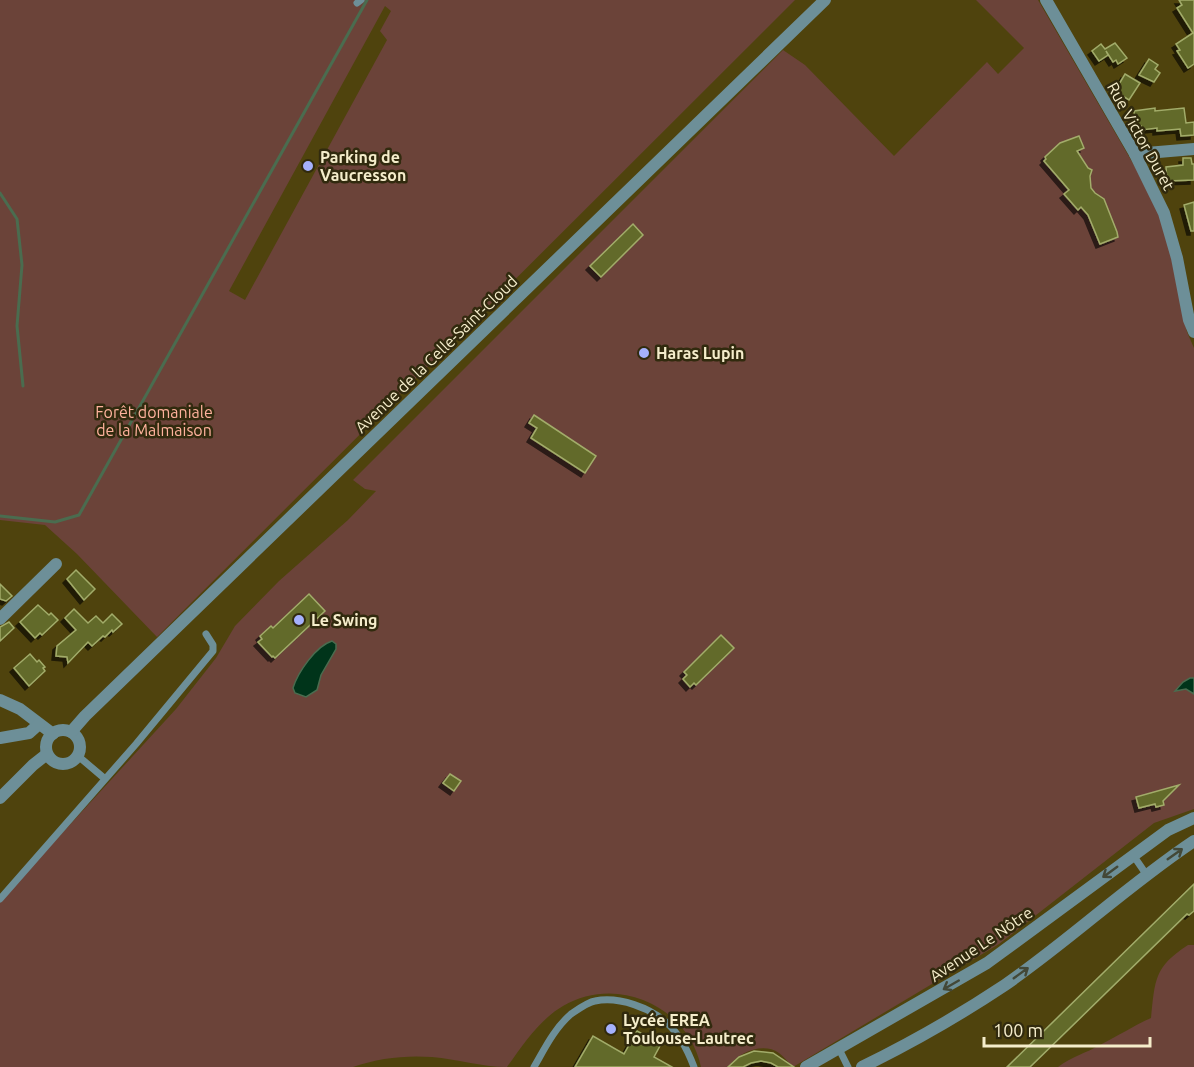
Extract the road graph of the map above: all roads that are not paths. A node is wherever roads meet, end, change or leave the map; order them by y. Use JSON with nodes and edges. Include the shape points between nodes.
{"nodes":[{"id":1,"x":825,"y":0,"type":"edge"},
{"id":2,"x":1046,"y":0,"type":"edge"},
{"id":3,"x":1194,"y":149,"type":"edge"},
{"id":4,"x":1135,"y":154,"type":"junction"},
{"id":5,"x":1194,"y":332,"type":"edge"},
{"id":6,"x":56,"y":564,"type":"dead end"},
{"id":7,"x":0,"y":619,"type":"edge"},
{"id":8,"x":206,"y":634,"type":"dead end"},
{"id":9,"x":0,"y":700,"type":"edge"},
{"id":10,"x":39,"y":724,"type":"junction"},
{"id":11,"x":71,"y":732,"type":"junction"},
{"id":12,"x":53,"y":734,"type":"junction"},
{"id":13,"x":0,"y":738,"type":"edge"},
{"id":14,"x":47,"y":754,"type":"junction"},
{"id":15,"x":78,"y":756,"type":"junction"},
{"id":16,"x":104,"y":778,"type":"junction"},
{"id":17,"x":0,"y":798,"type":"edge"},
{"id":18,"x":1194,"y":818,"type":"edge"},
{"id":19,"x":1194,"y":841,"type":"edge"},
{"id":20,"x":1133,"y":855,"type":"junction"},
{"id":21,"x":1146,"y":874,"type":"junction"},
{"id":22,"x":0,"y":899,"type":"edge"},
{"id":23,"x":839,"y":1049,"type":"junction"},
{"id":24,"x":534,"y":1067,"type":"edge"},
{"id":25,"x":694,"y":1067,"type":"edge"},
{"id":26,"x":806,"y":1067,"type":"edge"},
{"id":27,"x":848,"y":1067,"type":"edge"},
{"id":28,"x":862,"y":1067,"type":"edge"}],
"edges":[{"from":1,"to":11,"type":"street","name":"Avenue de la Celle-Saint-Cloud"},
{"from":2,"to":4,"type":"street","name":"Rue Victor Duret"},
{"from":3,"to":4,"type":"street"},
{"from":4,"to":5,"type":"street","name":"Rue Victor Duret","via":[[1164,213]]},
{"from":6,"to":7,"type":"street"},
{"from":8,"to":16,"type":"lane","via":[[213,651]]},
{"from":9,"to":10,"type":"street"},
{"from":10,"to":12,"type":"street"},
{"from":10,"to":13,"type":"street","via":[[29,733]]},
{"from":11,"to":12,"type":"street"},
{"from":11,"to":15,"type":"street","via":[[80,743]]},
{"from":12,"to":14,"type":"street","via":[[48,739]]},
{"from":14,"to":15,"type":"street","via":[[58,764],[72,762]]},
{"from":14,"to":17,"type":"street"},
{"from":15,"to":16,"type":"lane"},
{"from":16,"to":22,"type":"lane"},
{"from":18,"to":20,"type":"street","name":"Avenue Le Nôtre","via":[[1167,830]]},
{"from":21,"to":19,"type":"street","one_way":true},
{"from":20,"to":21,"type":"lane"},
{"from":20,"to":23,"type":"street","name":"Avenue Le Nôtre","one_way":true,"via":[[987,963]]},
{"from":28,"to":21,"type":"street","one_way":true,"via":[[1004,985]]},
{"from":23,"to":26,"type":"street","name":"Avenue Le Nôtre"},
{"from":23,"to":27,"type":"lane"},
{"from":24,"to":25,"type":"lane","via":[[554,1033],[572,1013],[593,1001],[611,1000],[638,1006],[668,1024],[687,1049]]}]}
